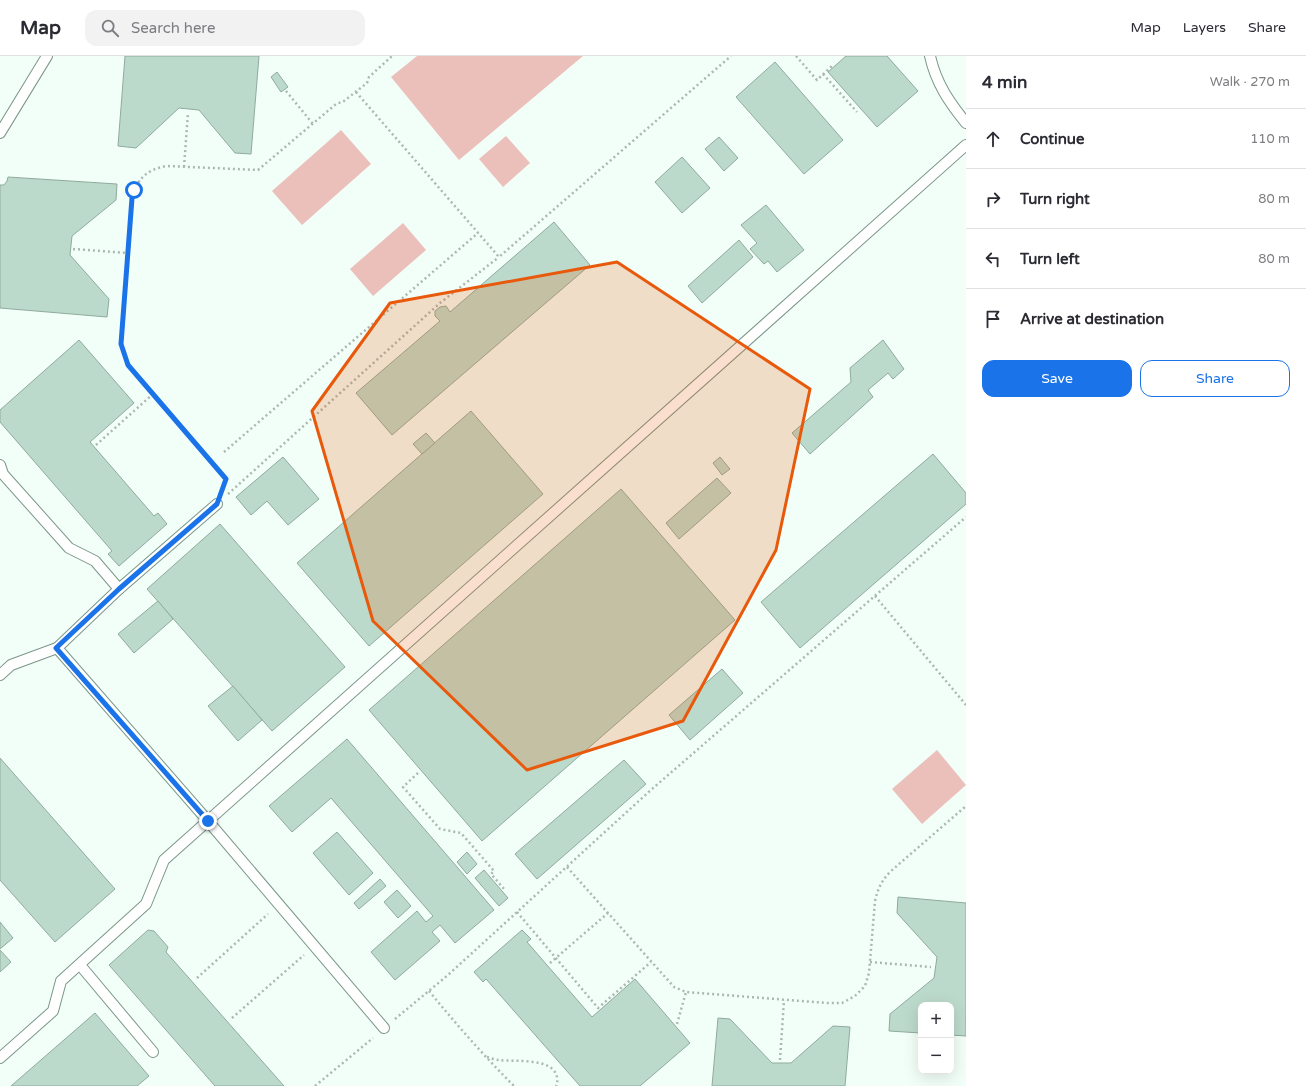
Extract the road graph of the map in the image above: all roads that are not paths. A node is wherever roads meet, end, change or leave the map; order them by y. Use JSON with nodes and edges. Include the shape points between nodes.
{"nodes":[{"id":1,"x":47,"y":56,"type":"edge"},
{"id":2,"x":930,"y":56,"type":"edge"},
{"id":3,"x":966,"y":123,"type":"edge"},
{"id":4,"x":0,"y":133,"type":"edge"},
{"id":5,"x":966,"y":145,"type":"edge"},
{"id":6,"x":0,"y":466,"type":"edge"},
{"id":7,"x":217,"y":504,"type":"road end"},
{"id":8,"x":119,"y":589,"type":"junction"},
{"id":9,"x":56,"y":648,"type":"junction"},
{"id":10,"x":0,"y":675,"type":"edge"},
{"id":11,"x":208,"y":821,"type":"junction"},
{"id":12,"x":80,"y":965,"type":"junction"},
{"id":13,"x":384,"y":1028,"type":"road end"},
{"id":14,"x":153,"y":1052,"type":"dead end"},
{"id":15,"x":0,"y":1058,"type":"edge"}],
"edges":[{"from":1,"to":4,"type":"lane"},
{"from":2,"to":3,"type":"lane","via":[[942,90]]},
{"from":5,"to":11,"type":"lane"},
{"from":6,"to":8,"type":"lane","via":[[3,474],[69,548],[95,561]]},
{"from":7,"to":8,"type":"lane"},
{"from":8,"to":9,"type":"lane"},
{"from":9,"to":10,"type":"lane","via":[[11,665]]},
{"from":9,"to":11,"type":"lane"},
{"from":11,"to":12,"type":"lane","via":[[164,860],[146,904]]},
{"from":11,"to":13,"type":"lane"},
{"from":12,"to":14,"type":"lane"},
{"from":12,"to":15,"type":"lane","via":[[61,981],[53,1011]]}]}
